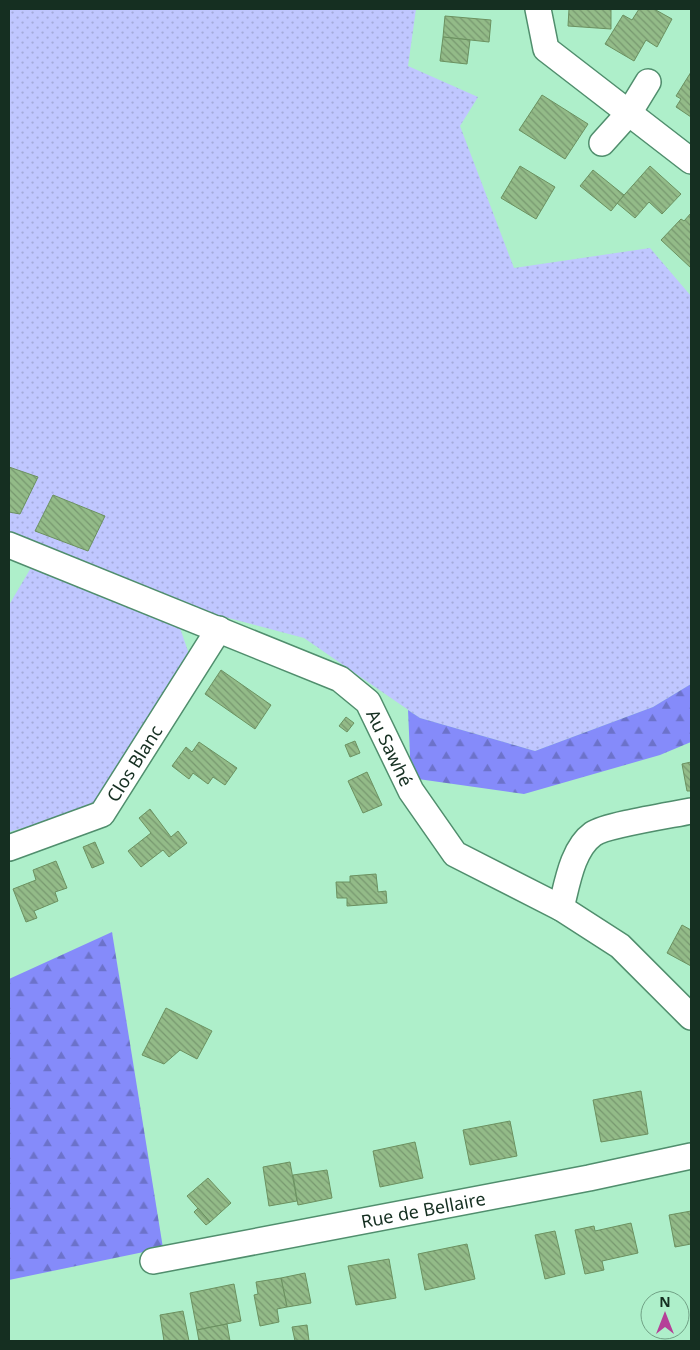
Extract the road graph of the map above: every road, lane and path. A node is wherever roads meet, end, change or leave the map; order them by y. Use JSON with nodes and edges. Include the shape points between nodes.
{"nodes":[{"id":1,"x":538,"y":9,"type":"edge"},
{"id":2,"x":648,"y":82,"type":"dead end"},
{"id":3,"x":628,"y":113,"type":"junction"},
{"id":4,"x":602,"y":143,"type":"dead end"},
{"id":5,"x":691,"y":161,"type":"edge"},
{"id":6,"x":9,"y":545,"type":"edge"},
{"id":7,"x":219,"y":629,"type":"junction"},
{"id":8,"x":691,"y":811,"type":"edge"},
{"id":9,"x":9,"y":848,"type":"edge"},
{"id":10,"x":561,"y":908,"type":"junction"},
{"id":11,"x":691,"y":1017,"type":"edge"},
{"id":12,"x":691,"y":1156,"type":"edge"},
{"id":13,"x":153,"y":1261,"type":"dead end"}],
"edges":[{"from":1,"to":3,"type":"street","via":[[546,49]]},
{"from":2,"to":3,"type":"street"},
{"from":3,"to":4,"type":"street"},
{"from":3,"to":5,"type":"street"},
{"from":6,"to":7,"type":"street","name":"Au Sawhé"},
{"from":7,"to":9,"type":"street","name":"Clos Blanc","via":[[102,814]]},
{"from":7,"to":10,"type":"street","name":"Au Sawhé","via":[[340,679],[368,702],[411,791],[455,854]]},
{"from":8,"to":10,"type":"street","via":[[593,834],[580,850]]},
{"from":10,"to":11,"type":"street","name":"Au Sawhé","via":[[620,946]]},
{"from":12,"to":13,"type":"street","name":"Rue de Bellaire"}]}
